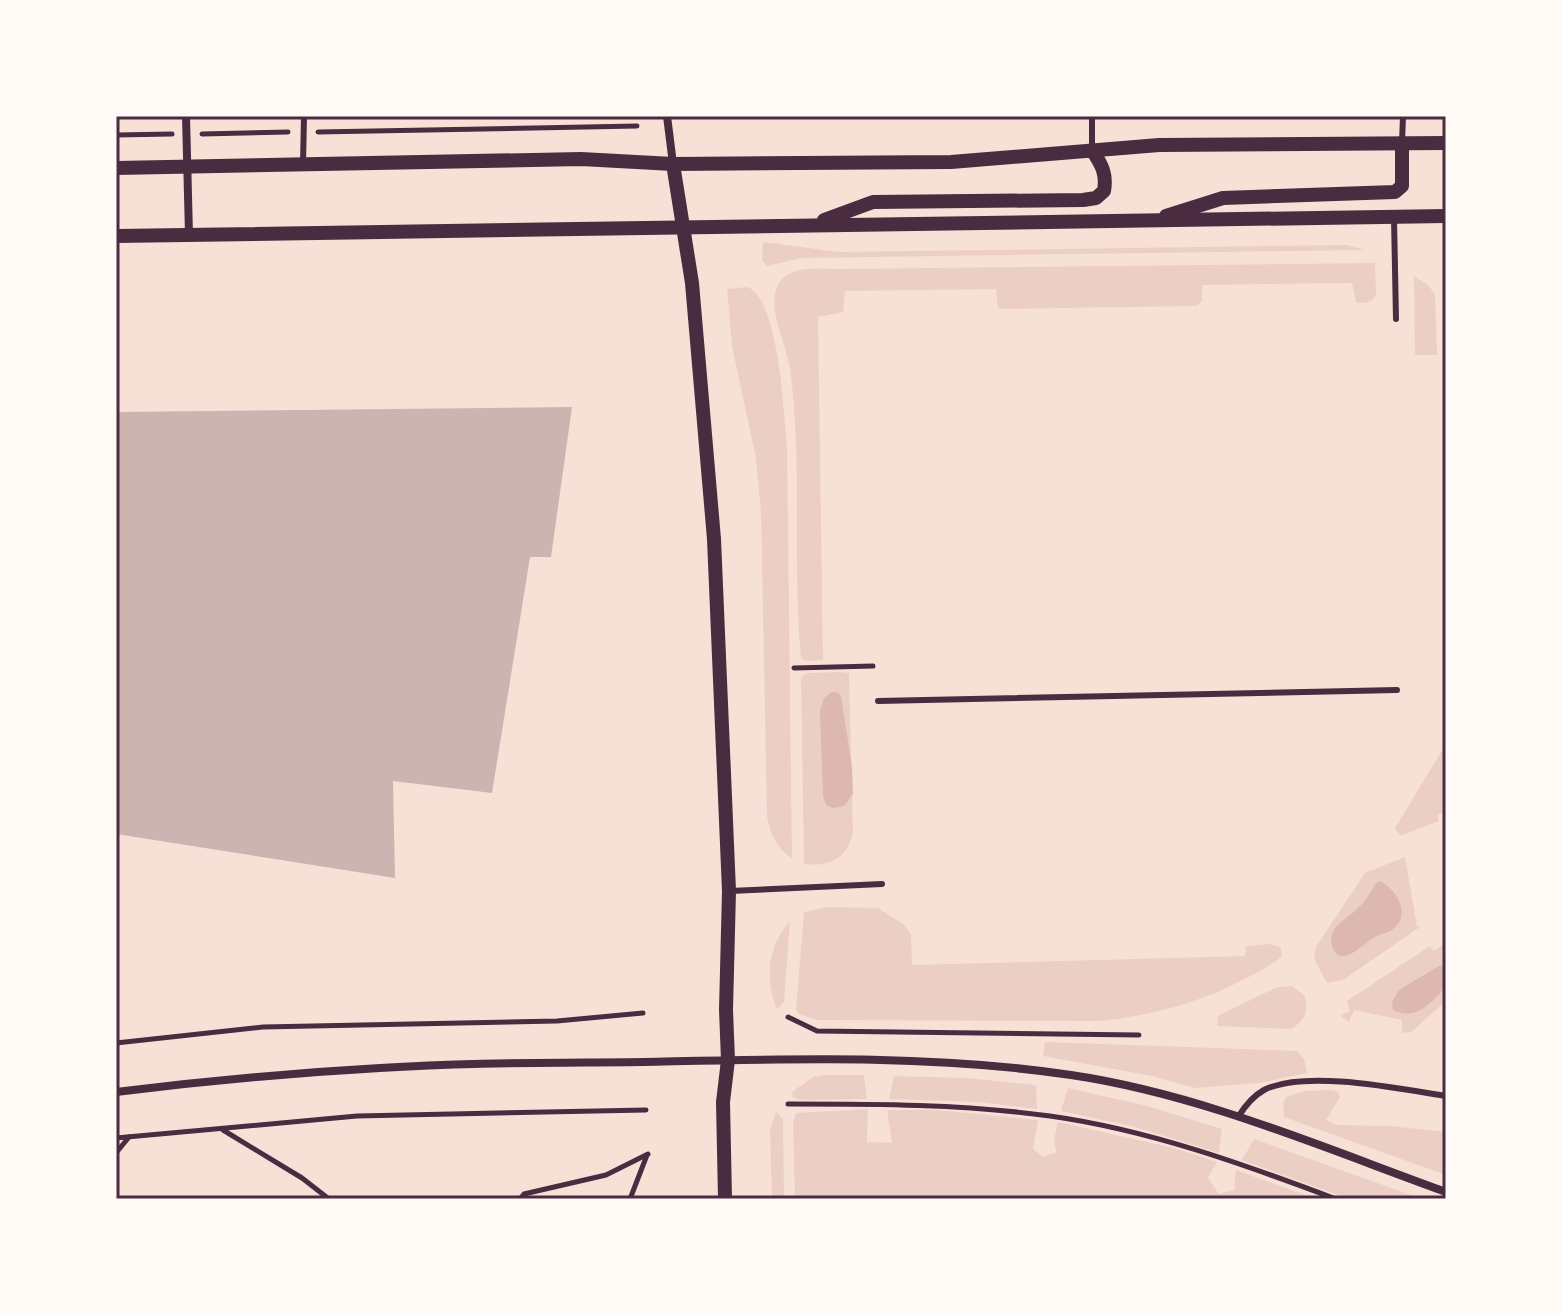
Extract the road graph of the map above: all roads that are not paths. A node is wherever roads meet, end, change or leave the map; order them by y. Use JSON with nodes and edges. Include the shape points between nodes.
{"nodes":[{"id":1,"x":186,"y":116,"type":"edge"},
{"id":2,"x":304,"y":116,"type":"edge"},
{"id":3,"x":667,"y":116,"type":"edge"},
{"id":4,"x":1092,"y":116,"type":"edge"},
{"id":5,"x":1403,"y":116,"type":"edge"},
{"id":6,"x":1402,"y":143,"type":"junction"},
{"id":7,"x":1446,"y":143,"type":"edge"},
{"id":8,"x":1092,"y":150,"type":"junction"},
{"id":9,"x":303,"y":164,"type":"junction"},
{"id":10,"x":673,"y":164,"type":"junction"},
{"id":11,"x":186,"y":166,"type":"junction"},
{"id":12,"x":116,"y":168,"type":"edge"},
{"id":13,"x":1446,"y":216,"type":"edge"},
{"id":14,"x":1394,"y":217,"type":"junction"},
{"id":15,"x":1151,"y":221,"type":"junction"},
{"id":16,"x":812,"y":224,"type":"junction"},
{"id":17,"x":682,"y":228,"type":"junction"},
{"id":18,"x":189,"y":235,"type":"junction"},
{"id":19,"x":116,"y":236,"type":"edge"},
{"id":20,"x":1396,"y":319,"type":"dead end"},
{"id":21,"x":1397,"y":690,"type":"dead end"},
{"id":22,"x":878,"y":701,"type":"dead end"},
{"id":23,"x":882,"y":884,"type":"dead end"},
{"id":24,"x":729,"y":891,"type":"junction"},
{"id":25,"x":728,"y":1060,"type":"junction"},
{"id":26,"x":116,"y":1092,"type":"edge"},
{"id":27,"x":1446,"y":1096,"type":"edge"},
{"id":28,"x":1238,"y":1117,"type":"junction"},
{"id":29,"x":1446,"y":1192,"type":"edge"},
{"id":30,"x":725,"y":1199,"type":"edge"}],
"edges":[{"from":1,"to":11,"type":"street"},
{"from":2,"to":9,"type":"lane"},
{"from":3,"to":10,"type":"street"},
{"from":4,"to":8,"type":"lane"},
{"from":5,"to":6,"type":"lane"},
{"from":6,"to":7,"type":"street"},
{"from":6,"to":8,"type":"street"},
{"from":6,"to":15,"type":"street","via":[[1402,186],[1395,192],[1223,198]]},
{"from":8,"to":10,"type":"street","via":[[951,162]]},
{"from":8,"to":16,"type":"street","via":[[1106,178],[1104,191],[1096,198],[873,202]]},
{"from":9,"to":10,"type":"street","via":[[581,159]]},
{"from":9,"to":11,"type":"street"},
{"from":10,"to":17,"type":"street"},
{"from":11,"to":12,"type":"street"},
{"from":11,"to":18,"type":"street"},
{"from":13,"to":14,"type":"street"},
{"from":14,"to":15,"type":"street"},
{"from":14,"to":20,"type":"lane"},
{"from":15,"to":16,"type":"street"},
{"from":16,"to":17,"type":"street"},
{"from":17,"to":18,"type":"street"},
{"from":17,"to":24,"type":"street","via":[[692,283],[714,539]]},
{"from":18,"to":19,"type":"street"},
{"from":21,"to":22,"type":"lane"},
{"from":23,"to":24,"type":"lane"},
{"from":24,"to":25,"type":"street"},
{"from":25,"to":26,"type":"street","via":[[382,1067]]},
{"from":25,"to":28,"type":"street","via":[[908,1061],[1073,1075]]},
{"from":25,"to":30,"type":"street","via":[[723,1102]]},
{"from":27,"to":28,"type":"lane","via":[[1308,1081],[1266,1089]]},
{"from":28,"to":29,"type":"street"}]}
